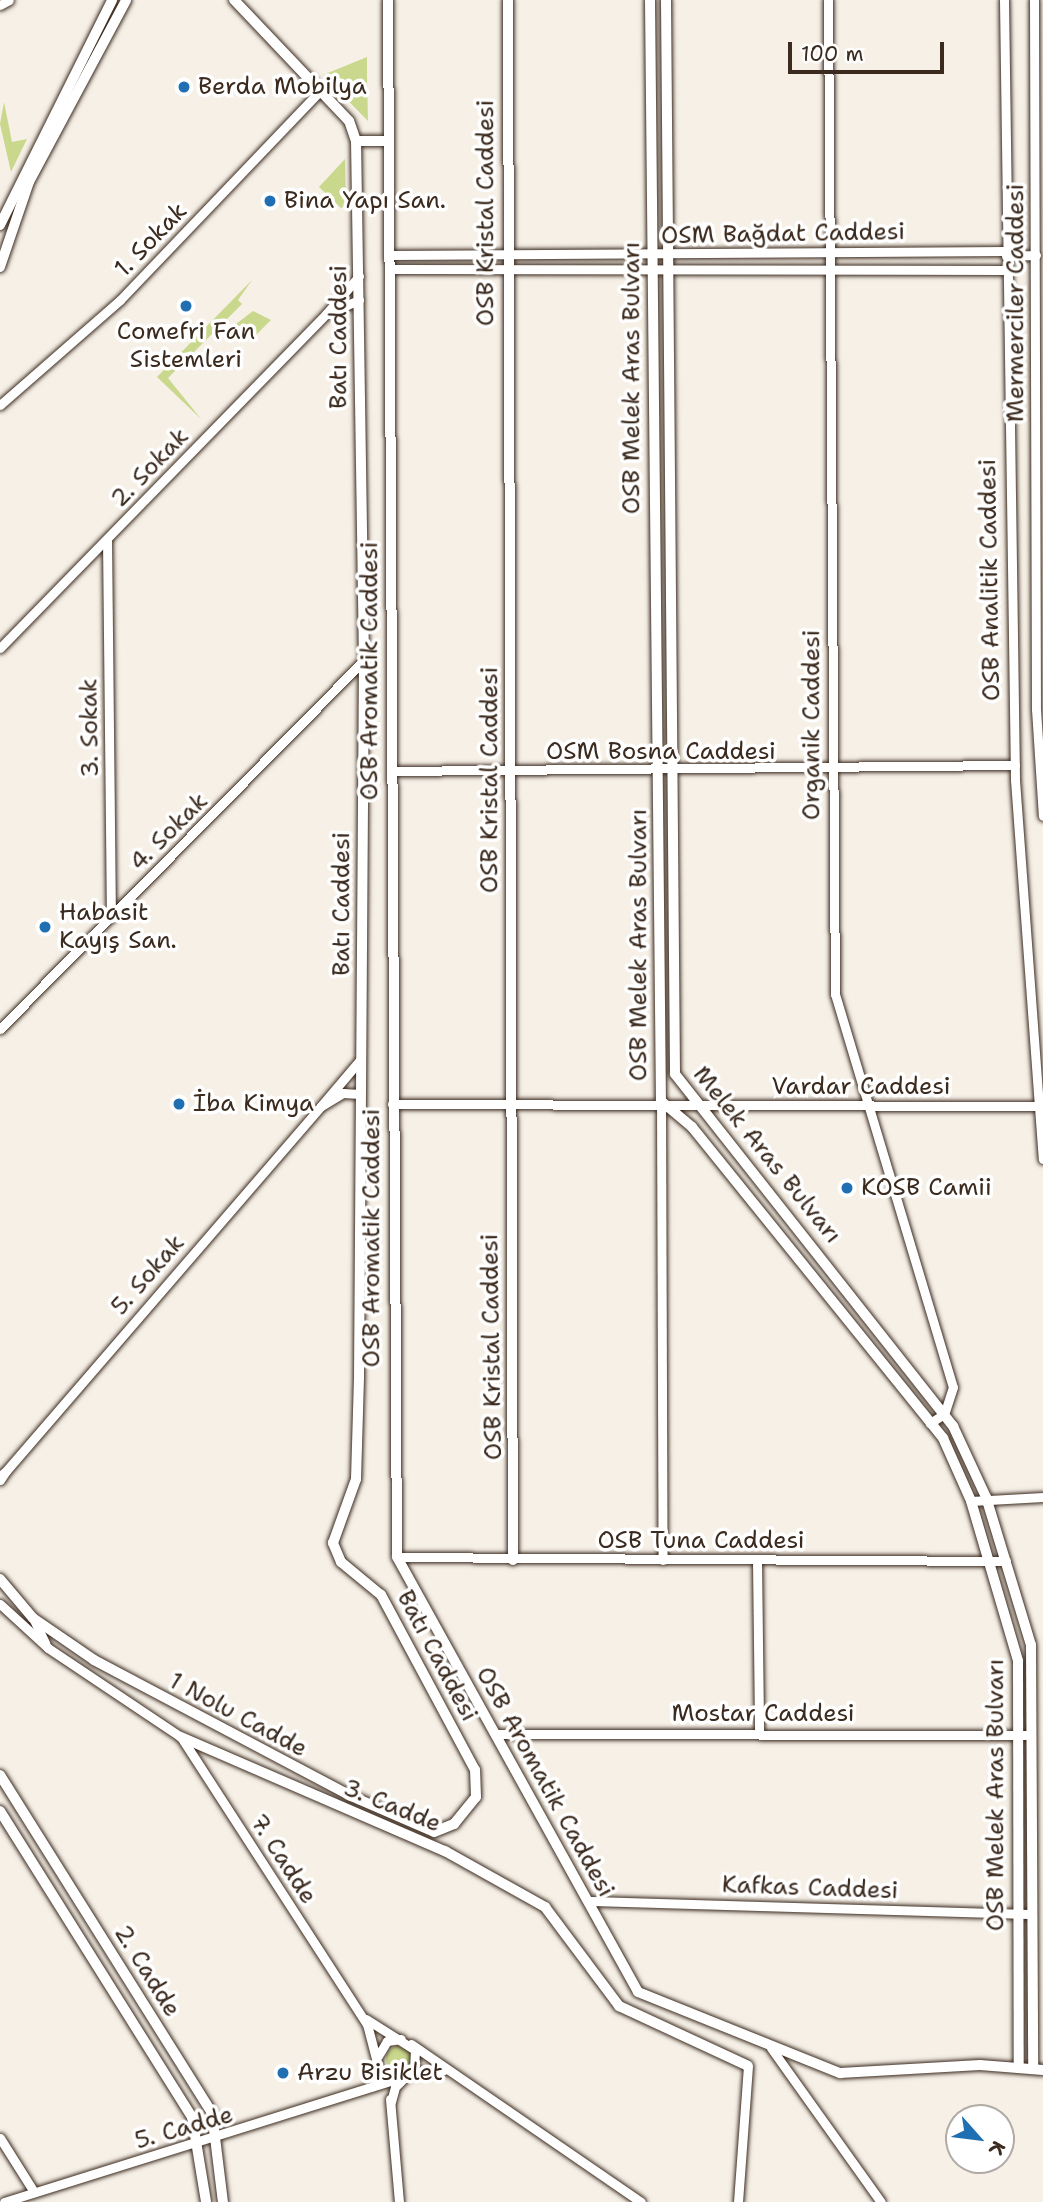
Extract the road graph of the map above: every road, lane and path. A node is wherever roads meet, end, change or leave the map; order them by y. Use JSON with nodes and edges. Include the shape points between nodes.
{"nodes":[{"id":1,"x":9,"y":0,"type":"edge"},
{"id":2,"x":112,"y":0,"type":"edge"},
{"id":3,"x":126,"y":0,"type":"edge"},
{"id":4,"x":233,"y":0,"type":"edge"},
{"id":5,"x":388,"y":0,"type":"edge"},
{"id":6,"x":508,"y":0,"type":"edge"},
{"id":7,"x":650,"y":0,"type":"edge"},
{"id":8,"x":666,"y":0,"type":"edge"},
{"id":9,"x":828,"y":0,"type":"edge"},
{"id":10,"x":1004,"y":0,"type":"edge"},
{"id":11,"x":1034,"y":0,"type":"edge"},
{"id":12,"x":0,"y":5,"type":"edge"},
{"id":13,"x":320,"y":91,"type":"junction"},
{"id":14,"x":1039,"y":132,"type":"edge"},
{"id":15,"x":356,"y":141,"type":"junction"},
{"id":16,"x":389,"y":141,"type":"junction"},
{"id":17,"x":0,"y":225,"type":"edge"},
{"id":18,"x":829,"y":251,"type":"junction"},
{"id":19,"x":1006,"y":253,"type":"junction"},
{"id":20,"x":392,"y":255,"type":"junction"},
{"id":21,"x":1036,"y":255,"type":"junction"},
{"id":22,"x":507,"y":256,"type":"junction"},
{"id":23,"x":670,"y":256,"type":"junction"},
{"id":24,"x":653,"y":257,"type":"junction"},
{"id":25,"x":0,"y":267,"type":"edge"},
{"id":26,"x":392,"y":269,"type":"junction"},
{"id":27,"x":507,"y":270,"type":"junction"},
{"id":28,"x":1006,"y":270,"type":"junction"},
{"id":29,"x":830,"y":271,"type":"junction"},
{"id":30,"x":654,"y":273,"type":"junction"},
{"id":31,"x":672,"y":273,"type":"junction"},
{"id":32,"x":359,"y":276,"type":"junction"},
{"id":33,"x":359,"y":300,"type":"junction"},
{"id":34,"x":326,"y":314,"type":"junction"},
{"id":35,"x":1039,"y":321,"type":"edge"},
{"id":36,"x":0,"y":405,"type":"edge"},
{"id":37,"x":1040,"y":505,"type":"edge"},
{"id":38,"x":107,"y":539,"type":"junction"},
{"id":39,"x":0,"y":648,"type":"edge"},
{"id":40,"x":363,"y":660,"type":"junction"},
{"id":41,"x":1040,"y":685,"type":"edge"},
{"id":42,"x":1015,"y":765,"type":"junction"},
{"id":43,"x":831,"y":770,"type":"junction"},
{"id":44,"x":391,"y":771,"type":"junction"},
{"id":45,"x":659,"y":771,"type":"junction"},
{"id":46,"x":674,"y":771,"type":"junction"},
{"id":47,"x":512,"y":772,"type":"junction"},
{"id":48,"x":1043,"y":816,"type":"edge"},
{"id":49,"x":111,"y":917,"type":"junction"},
{"id":50,"x":0,"y":1029,"type":"edge"},
{"id":51,"x":360,"y":1060,"type":"junction"},
{"id":52,"x":360,"y":1094,"type":"junction"},
{"id":53,"x":661,"y":1101,"type":"junction"},
{"id":54,"x":392,"y":1104,"type":"junction"},
{"id":55,"x":867,"y":1104,"type":"junction"},
{"id":56,"x":321,"y":1106,"type":"junction"},
{"id":57,"x":1036,"y":1106,"type":"junction"},
{"id":58,"x":512,"y":1108,"type":"junction"},
{"id":59,"x":702,"y":1108,"type":"junction"},
{"id":60,"x":1043,"y":1158,"type":"edge"},
{"id":61,"x":855,"y":1300,"type":"junction"},
{"id":62,"x":842,"y":1311,"type":"junction"},
{"id":63,"x":944,"y":1414,"type":"junction"},
{"id":64,"x":930,"y":1423,"type":"junction"},
{"id":65,"x":2,"y":1476,"type":"edge"},
{"id":66,"x":986,"y":1497,"type":"junction"},
{"id":67,"x":1043,"y":1497,"type":"edge"},
{"id":68,"x":971,"y":1501,"type":"junction"},
{"id":69,"x":397,"y":1557,"type":"junction"},
{"id":70,"x":513,"y":1560,"type":"junction"},
{"id":71,"x":663,"y":1560,"type":"junction"},
{"id":72,"x":757,"y":1560,"type":"junction"},
{"id":73,"x":992,"y":1561,"type":"junction"},
{"id":74,"x":1006,"y":1561,"type":"junction"},
{"id":75,"x":0,"y":1578,"type":"edge"},
{"id":76,"x":0,"y":1604,"type":"edge"},
{"id":77,"x":33,"y":1618,"type":"junction"},
{"id":78,"x":48,"y":1648,"type":"junction"},
{"id":79,"x":759,"y":1733,"type":"junction"},
{"id":80,"x":495,"y":1734,"type":"junction"},
{"id":81,"x":1017,"y":1735,"type":"junction"},
{"id":82,"x":1030,"y":1735,"type":"junction"},
{"id":83,"x":181,"y":1737,"type":"junction"},
{"id":84,"x":0,"y":1775,"type":"edge"},
{"id":85,"x":472,"y":1803,"type":"joint"},
{"id":86,"x":0,"y":1811,"type":"edge"},
{"id":87,"x":588,"y":1901,"type":"junction"},
{"id":88,"x":1018,"y":1913,"type":"junction"},
{"id":89,"x":1032,"y":1913,"type":"junction"},
{"id":90,"x":352,"y":2001,"type":"junction"},
{"id":91,"x":409,"y":2042,"type":"junction"},
{"id":92,"x":771,"y":2048,"type":"junction"},
{"id":93,"x":379,"y":2061,"type":"junction"},
{"id":94,"x":1019,"y":2064,"type":"junction"},
{"id":95,"x":1038,"y":2064,"type":"edge"},
{"id":96,"x":748,"y":2066,"type":"joint"},
{"id":97,"x":408,"y":2074,"type":"junction"},
{"id":98,"x":456,"y":2074,"type":"junction"},
{"id":99,"x":386,"y":2082,"type":"junction"},
{"id":100,"x":373,"y":2086,"type":"junction"},
{"id":101,"x":391,"y":2102,"type":"junction"},
{"id":102,"x":0,"y":2138,"type":"edge"},
{"id":103,"x":218,"y":2139,"type":"junction"},
{"id":104,"x":200,"y":2143,"type":"junction"},
{"id":105,"x":34,"y":2192,"type":"junction"},
{"id":106,"x":4,"y":2202,"type":"edge"},
{"id":107,"x":206,"y":2202,"type":"edge"},
{"id":108,"x":223,"y":2202,"type":"edge"},
{"id":109,"x":399,"y":2202,"type":"edge"},
{"id":110,"x":641,"y":2202,"type":"edge"},
{"id":111,"x":738,"y":2202,"type":"edge"},
{"id":112,"x":881,"y":2202,"type":"edge"}],
"edges":[{"from":1,"to":12,"type":"street"},
{"from":2,"to":17,"type":"street"},
{"from":3,"to":25,"type":"street","via":[[29,182]]},
{"from":4,"to":13,"type":"street","name":"Batı Caddesi"},
{"from":5,"to":16,"type":"street","name":"OSB Aromatik Caddesi"},
{"from":6,"to":22,"type":"street","name":"OSB Kristal Caddesi"},
{"from":7,"to":24,"type":"street","name":"OSB Melek Aras Bulvarı"},
{"from":8,"to":23,"type":"street","name":"Melek Aras Bulvarı"},
{"from":9,"to":18,"type":"street","name":"Organik Caddesi"},
{"from":10,"to":19,"type":"street","name":"OSB Analitik Caddesi"},
{"from":11,"to":14,"type":"street","name":"Mermerciler Caddesi"},
{"from":13,"to":15,"type":"street","name":"Batı Caddesi","via":[[349,121]]},
{"from":13,"to":36,"type":"street","name":"1. Sokak","via":[[120,300]]},
{"from":14,"to":21,"type":"street","name":"Mermerciler Caddesi"},
{"from":15,"to":16,"type":"street"},
{"from":15,"to":32,"type":"street","name":"Batı Caddesi"},
{"from":16,"to":20,"type":"street","name":"OSB Aromatik Caddesi"},
{"from":18,"to":19,"type":"street","name":"OSM Bağdat Caddesi"},
{"from":18,"to":23,"type":"street","name":"OSM Bağdat Caddesi"},
{"from":18,"to":29,"type":"street","name":"Organik Caddesi"},
{"from":19,"to":21,"type":"street","name":"OSM Bağdat Caddesi"},
{"from":19,"to":28,"type":"street","name":"OSB Analitik Caddesi"},
{"from":20,"to":22,"type":"street","name":"OSM Bağdat Caddesi"},
{"from":20,"to":26,"type":"street","name":"OSB Aromatik Caddesi"},
{"from":21,"to":35,"type":"street","name":"Mermerciler Caddesi"},
{"from":22,"to":24,"type":"street","name":"OSM Bağdat Caddesi"},
{"from":22,"to":27,"type":"street","name":"OSB Kristal Caddesi"},
{"from":23,"to":24,"type":"street","name":"OSM Bağdat Caddesi"},
{"from":23,"to":31,"type":"street","name":"Melek Aras Bulvarı"},
{"from":24,"to":30,"type":"street","name":"OSB Melek Aras Bulvarı"},
{"from":26,"to":27,"type":"street","name":"OSM Bağdat Caddesi"},
{"from":26,"to":44,"type":"street","name":"OSB Aromatik Caddesi"},
{"from":27,"to":30,"type":"street","name":"OSM Bağdat Caddesi"},
{"from":27,"to":47,"type":"street","name":"OSB Kristal Caddesi"},
{"from":28,"to":29,"type":"street","name":"OSM Bağdat Caddesi"},
{"from":28,"to":42,"type":"street","name":"OSB Analitik Caddesi"},
{"from":29,"to":31,"type":"street","name":"OSM Bağdat Caddesi"},
{"from":29,"to":43,"type":"street","name":"Organik Caddesi"},
{"from":30,"to":31,"type":"street","name":"OSM Bağdat Caddesi"},
{"from":30,"to":45,"type":"street","name":"OSB Melek Aras Bulvarı"},
{"from":31,"to":46,"type":"street","name":"Melek Aras Bulvarı"},
{"from":32,"to":33,"type":"street","name":"Batı Caddesi"},
{"from":32,"to":34,"type":"street","name":"2. Sokak"},
{"from":33,"to":34,"type":"street","name":"2. Sokak"},
{"from":33,"to":40,"type":"street","name":"Batı Caddesi"},
{"from":34,"to":38,"type":"street","name":"2. Sokak"},
{"from":35,"to":37,"type":"street","name":"Mermerciler Caddesi"},
{"from":37,"to":41,"type":"street","name":"Mermerciler Caddesi"},
{"from":38,"to":39,"type":"street","name":"2. Sokak"},
{"from":38,"to":49,"type":"street","name":"3. Sokak"},
{"from":40,"to":49,"type":"street","name":"4. Sokak"},
{"from":40,"to":51,"type":"street","name":"Batı Caddesi"},
{"from":41,"to":48,"type":"street","name":"Mermerciler Caddesi"},
{"from":42,"to":43,"type":"street","name":"OSM Bosna Caddesi"},
{"from":42,"to":57,"type":"street","name":"OSB Analitik Caddesi"},
{"from":43,"to":46,"type":"street","name":"OSM Bosna Caddesi"},
{"from":43,"to":55,"type":"street","name":"Organik Caddesi","via":[[835,994]]},
{"from":44,"to":47,"type":"street","name":"OSM Bosna Caddesi"},
{"from":44,"to":54,"type":"street","name":"OSB Aromatik Caddesi"},
{"from":45,"to":46,"type":"street","name":"OSM Bosna Caddesi"},
{"from":45,"to":47,"type":"street","name":"OSM Bosna Caddesi"},
{"from":45,"to":53,"type":"street","name":"OSB Melek Aras Bulvarı"},
{"from":46,"to":59,"type":"street","name":"Melek Aras Bulvarı","via":[[675,1074]]},
{"from":47,"to":58,"type":"street","name":"OSB Kristal Caddesi"},
{"from":49,"to":50,"type":"street","name":"4. Sokak"},
{"from":51,"to":52,"type":"street","name":"Batı Caddesi"},
{"from":51,"to":56,"type":"street","name":"5. Sokak"},
{"from":52,"to":56,"type":"street","name":"5. Sokak","via":[[343,1093]]},
{"from":52,"to":85,"type":"street","name":"Batı Caddesi","via":[[356,1479],[336,1522],[334,1548],[341,1562],[381,1595],[475,1770],[479,1785]]},
{"from":53,"to":58,"type":"street","name":"Vardar Caddesi"},
{"from":53,"to":59,"type":"street","name":"Vardar Caddesi"},
{"from":53,"to":62,"type":"street","name":"OSB Melek Aras Bulvarı","via":[[692,1128]]},
{"from":53,"to":71,"type":"street"},
{"from":54,"to":58,"type":"street","name":"Vardar Caddesi"},
{"from":54,"to":69,"type":"street","name":"OSB Aromatik Caddesi"},
{"from":55,"to":57,"type":"street","name":"Vardar Caddesi"},
{"from":55,"to":59,"type":"street","name":"Vardar Caddesi"},
{"from":55,"to":63,"type":"street","name":"Organik Caddesi","via":[[953,1387]]},
{"from":56,"to":65,"type":"street","name":"5. Sokak"},
{"from":57,"to":60,"type":"street","name":"OSB Analitik Caddesi"},
{"from":58,"to":70,"type":"street","name":"OSB Kristal Caddesi"},
{"from":59,"to":61,"type":"street","name":"Melek Aras Bulvarı"},
{"from":61,"to":62,"type":"street"},
{"from":61,"to":63,"type":"street","name":"Melek Aras Bulvarı"},
{"from":62,"to":64,"type":"street","name":"OSB Melek Aras Bulvarı"},
{"from":63,"to":64,"type":"street"},
{"from":63,"to":66,"type":"street","name":"Melek Aras Bulvarı"},
{"from":64,"to":68,"type":"street","name":"OSB Melek Aras Bulvarı","via":[[949,1447]]},
{"from":66,"to":67,"type":"street"},
{"from":66,"to":68,"type":"street"},
{"from":66,"to":74,"type":"street","name":"Melek Aras Bulvarı"},
{"from":68,"to":73,"type":"street","name":"OSB Melek Aras Bulvarı"},
{"from":69,"to":70,"type":"street","name":"OSB Tuna Caddesi"},
{"from":69,"to":80,"type":"street","name":"OSB Aromatik Caddesi"},
{"from":70,"to":71,"type":"street","name":"OSB Tuna Caddesi"},
{"from":71,"to":72,"type":"street","name":"OSB Tuna Caddesi"},
{"from":72,"to":73,"type":"street","name":"OSB Tuna Caddesi"},
{"from":72,"to":79,"type":"street"},
{"from":73,"to":74,"type":"street","name":"OSB Tuna Caddesi"},
{"from":73,"to":81,"type":"street","name":"OSB Melek Aras Bulvarı","via":[[1017,1651]]},
{"from":74,"to":82,"type":"street","name":"Melek Aras Bulvarı","via":[[1031,1645]]},
{"from":75,"to":77,"type":"street","name":"1 Nolu Cadde"},
{"from":76,"to":78,"type":"street","name":"3. Cadde"},
{"from":77,"to":78,"type":"street"},
{"from":77,"to":85,"type":"street","name":"1 Nolu Cadde","via":[[189,1715],[424,1829],[449,1828]]},
{"from":78,"to":83,"type":"street","name":"3. Cadde"},
{"from":79,"to":80,"type":"street","name":"Mostar Caddesi"},
{"from":79,"to":81,"type":"street","name":"Mostar Caddesi"},
{"from":80,"to":87,"type":"street","name":"OSB Aromatik Caddesi"},
{"from":81,"to":82,"type":"street","name":"Mostar Caddesi"},
{"from":81,"to":88,"type":"street","name":"OSB Melek Aras Bulvarı"},
{"from":82,"to":89,"type":"street","name":"Melek Aras Bulvarı"},
{"from":83,"to":90,"type":"street","name":"7. Cadde"},
{"from":83,"to":96,"type":"street","name":"3. Cadde","via":[[445,1851],[545,1907],[619,2006]]},
{"from":84,"to":103,"type":"street","name":"2. Cadde","via":[[212,2113]]},
{"from":86,"to":104,"type":"street","name":"2. Cadde","via":[[192,2117]]},
{"from":87,"to":88,"type":"street","name":"Kafkas Caddesi"},
{"from":87,"to":92,"type":"street","name":"OSB Aromatik Caddesi","via":[[638,1992]]},
{"from":88,"to":89,"type":"street","name":"Kafkas Caddesi"},
{"from":88,"to":94,"type":"street","name":"OSB Melek Aras Bulvarı"},
{"from":89,"to":95,"type":"street","name":"Melek Aras Bulvarı"},
{"from":90,"to":91,"type":"street","via":[[376,2026]]},
{"from":90,"to":93,"type":"street"},
{"from":91,"to":93,"type":"street","via":[[387,2041]]},
{"from":91,"to":97,"type":"street","via":[[417,2056]]},
{"from":91,"to":98,"type":"street"},
{"from":92,"to":94,"type":"street","name":"OSB Aromatik Caddesi","via":[[859,2075]]},
{"from":92,"to":112,"type":"street"},
{"from":93,"to":97,"type":"street","via":[[387,2074]]},
{"from":93,"to":99,"type":"street"},
{"from":93,"to":100,"type":"street"},
{"from":94,"to":95,"type":"street","name":"OSB Aromatik Caddesi"},
{"from":96,"to":111,"type":"street"},
{"from":97,"to":98,"type":"street","name":"5. Cadde","via":[[435,2067]]},
{"from":97,"to":99,"type":"street","name":"5. Cadde"},
{"from":97,"to":101,"type":"street"},
{"from":98,"to":110,"type":"street"},
{"from":99,"to":100,"type":"street","name":"5. Cadde"},
{"from":99,"to":101,"type":"street"},
{"from":100,"to":101,"type":"street","via":[[385,2090]]},
{"from":100,"to":103,"type":"street","name":"5. Cadde"},
{"from":101,"to":109,"type":"street"},
{"from":102,"to":105,"type":"street"},
{"from":103,"to":104,"type":"street","name":"5. Cadde"},
{"from":103,"to":108,"type":"street","name":"2. Cadde"},
{"from":104,"to":105,"type":"street","name":"5. Cadde"},
{"from":104,"to":107,"type":"street","name":"2. Cadde"},
{"from":105,"to":106,"type":"street","name":"5. Cadde"}]}
